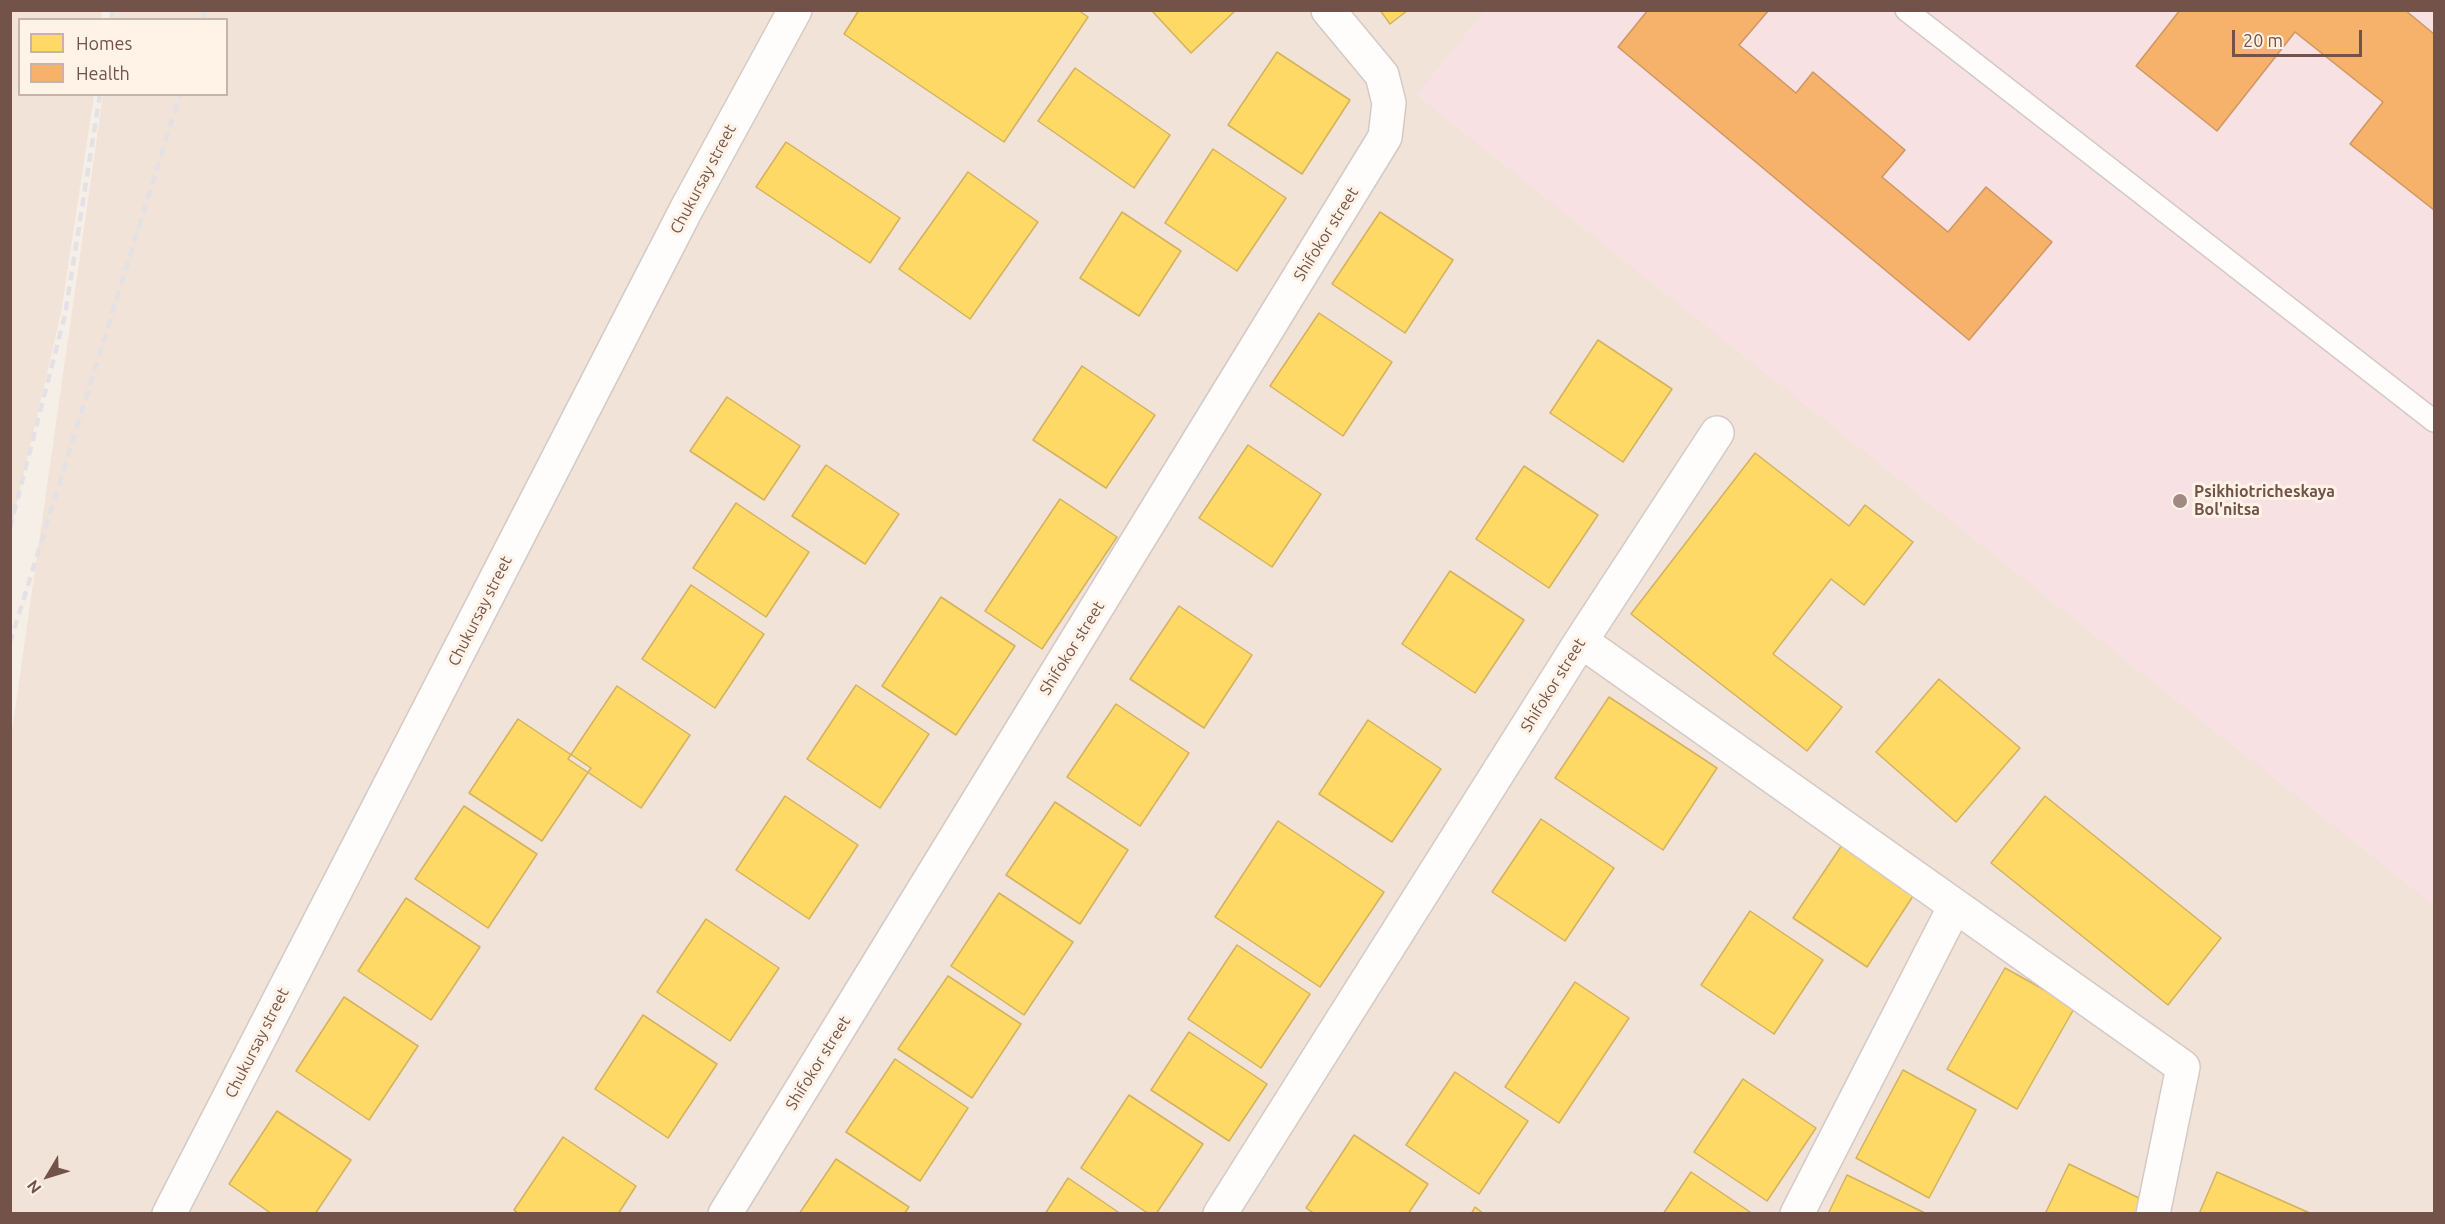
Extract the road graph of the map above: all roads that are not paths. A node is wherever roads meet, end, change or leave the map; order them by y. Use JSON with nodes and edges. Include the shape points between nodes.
{"nodes":[{"id":1,"x":795,"y":10,"type":"edge"},
{"id":2,"x":1328,"y":10,"type":"edge"},
{"id":3,"x":1906,"y":10,"type":"edge"},
{"id":4,"x":2434,"y":421,"type":"edge"},
{"id":5,"x":1717,"y":433,"type":"dead end"},
{"id":6,"x":1581,"y":641,"type":"junction"},
{"id":7,"x":1955,"y":906,"type":"junction"},
{"id":8,"x":169,"y":1214,"type":"edge"},
{"id":9,"x":725,"y":1214,"type":"edge"},
{"id":10,"x":1220,"y":1214,"type":"edge"},
{"id":11,"x":1797,"y":1214,"type":"edge"},
{"id":12,"x":2153,"y":1214,"type":"edge"}],
"edges":[{"from":1,"to":8,"type":"street","name":"Chukursay street","via":[[681,219]]},
{"from":2,"to":9,"type":"street","via":[[1382,75],[1389,103],[1385,137]]},
{"from":3,"to":4,"type":"lane"},
{"from":5,"to":6,"type":"street","name":"Shifokor street"},
{"from":6,"to":7,"type":"street"},
{"from":6,"to":10,"type":"street","name":"Shifokor street"},
{"from":7,"to":11,"type":"street"},
{"from":7,"to":12,"type":"street","via":[[2183,1067]]}]}
